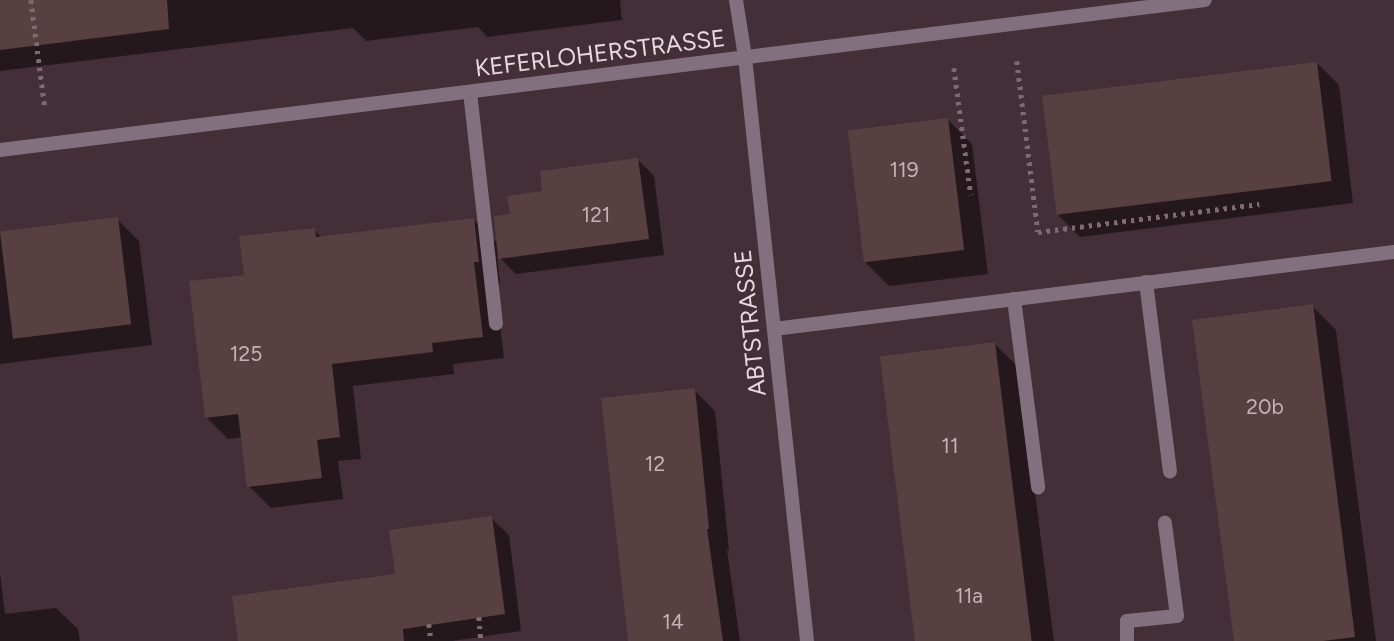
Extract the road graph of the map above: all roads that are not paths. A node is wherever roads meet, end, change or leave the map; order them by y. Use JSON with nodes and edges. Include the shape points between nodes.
{"nodes":[{"id":1,"x":736,"y":0,"type":"edge"},
{"id":2,"x":1205,"y":0,"type":"edge"},
{"id":3,"x":745,"y":57,"type":"junction"},
{"id":4,"x":470,"y":92,"type":"junction"},
{"id":5,"x":0,"y":150,"type":"edge"},
{"id":6,"x":1394,"y":252,"type":"edge"},
{"id":7,"x":1146,"y":282,"type":"junction"},
{"id":8,"x":1014,"y":299,"type":"junction"},
{"id":9,"x":496,"y":324,"type":"dead end"},
{"id":10,"x":774,"y":329,"type":"junction"},
{"id":11,"x":1170,"y":471,"type":"dead end"},
{"id":12,"x":1038,"y":487,"type":"dead end"},
{"id":13,"x":1165,"y":523,"type":"dead end"},
{"id":14,"x":807,"y":641,"type":"edge"},
{"id":15,"x":1127,"y":641,"type":"edge"}],
"edges":[{"from":1,"to":3,"type":"street","name":"ABTSTRASSE"},
{"from":2,"to":3,"type":"street","name":"KEFERLOHERSTRASSE"},
{"from":3,"to":4,"type":"street","name":"KEFERLOHERSTRASSE"},
{"from":3,"to":10,"type":"street","name":"ABTSTRASSE"},
{"from":4,"to":5,"type":"street","name":"KEFERLOHERSTRASSE"},
{"from":4,"to":9,"type":"street"},
{"from":6,"to":7,"type":"street"},
{"from":7,"to":8,"type":"street"},
{"from":7,"to":11,"type":"street"},
{"from":8,"to":10,"type":"street"},
{"from":8,"to":12,"type":"street"},
{"from":10,"to":14,"type":"street","name":"ABTSTRASSE"},
{"from":13,"to":15,"type":"street","via":[[1177,617],[1127,621]]}]}
